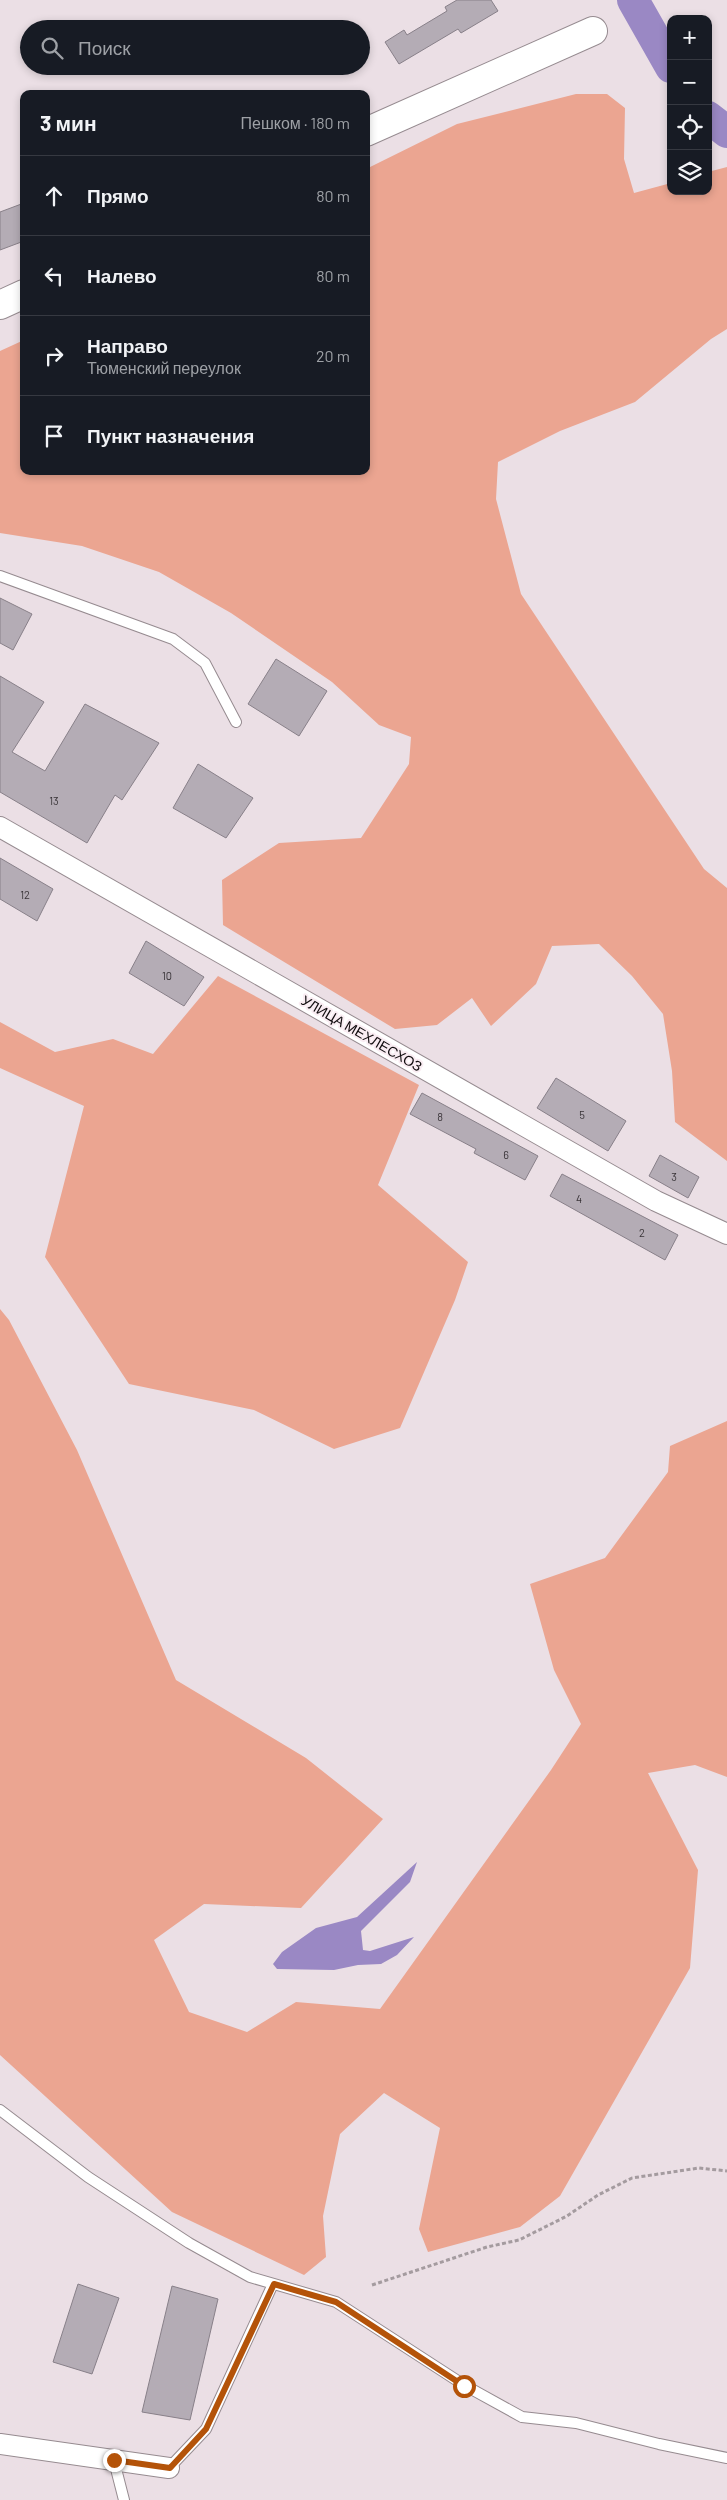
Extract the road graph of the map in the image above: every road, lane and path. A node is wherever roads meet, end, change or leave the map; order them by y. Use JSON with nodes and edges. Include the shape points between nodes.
{"nodes":[{"id":1,"x":592,"y":31,"type":"dead end"},
{"id":2,"x":370,"y":130,"type":"edge"},
{"id":3,"x":20,"y":296,"type":"edge"},
{"id":4,"x":0,"y":305,"type":"edge"},
{"id":5,"x":0,"y":576,"type":"edge"},
{"id":6,"x":236,"y":722,"type":"dead end"},
{"id":7,"x":0,"y":827,"type":"edge"},
{"id":8,"x":727,"y":1234,"type":"edge"},
{"id":9,"x":0,"y":2110,"type":"edge"},
{"id":10,"x":727,"y":2171,"type":"edge"},
{"id":11,"x":274,"y":2284,"type":"junction"},
{"id":12,"x":372,"y":2285,"type":"dead end"},
{"id":13,"x":0,"y":2444,"type":"edge"},
{"id":14,"x":727,"y":2458,"type":"edge"},
{"id":15,"x":114,"y":2460,"type":"junction"},
{"id":16,"x":170,"y":2468,"type":"joint"},
{"id":17,"x":124,"y":2500,"type":"edge"}],
"edges":[{"from":1,"to":2,"type":"main road"},
{"from":3,"to":4,"type":"main road"},
{"from":5,"to":6,"type":"lane","via":[[174,639],[205,663]]},
{"from":7,"to":8,"type":"street","name":"УЛИЦА МЕХЛЕСХОЗ","via":[[656,1201]]},
{"from":9,"to":11,"type":"lane","via":[[88,2177],[189,2243],[250,2277]]},
{"from":10,"to":12,"type":"path","via":[[699,2168],[632,2178],[519,2240],[487,2247]]},
{"from":11,"to":14,"type":"lane","via":[[336,2302],[464,2386],[522,2417],[576,2423]]},
{"from":11,"to":16,"type":"lane","via":[[206,2429]]},
{"from":13,"to":15,"type":"street"},
{"from":15,"to":16,"type":"street"},
{"from":15,"to":17,"type":"lane"}]}
